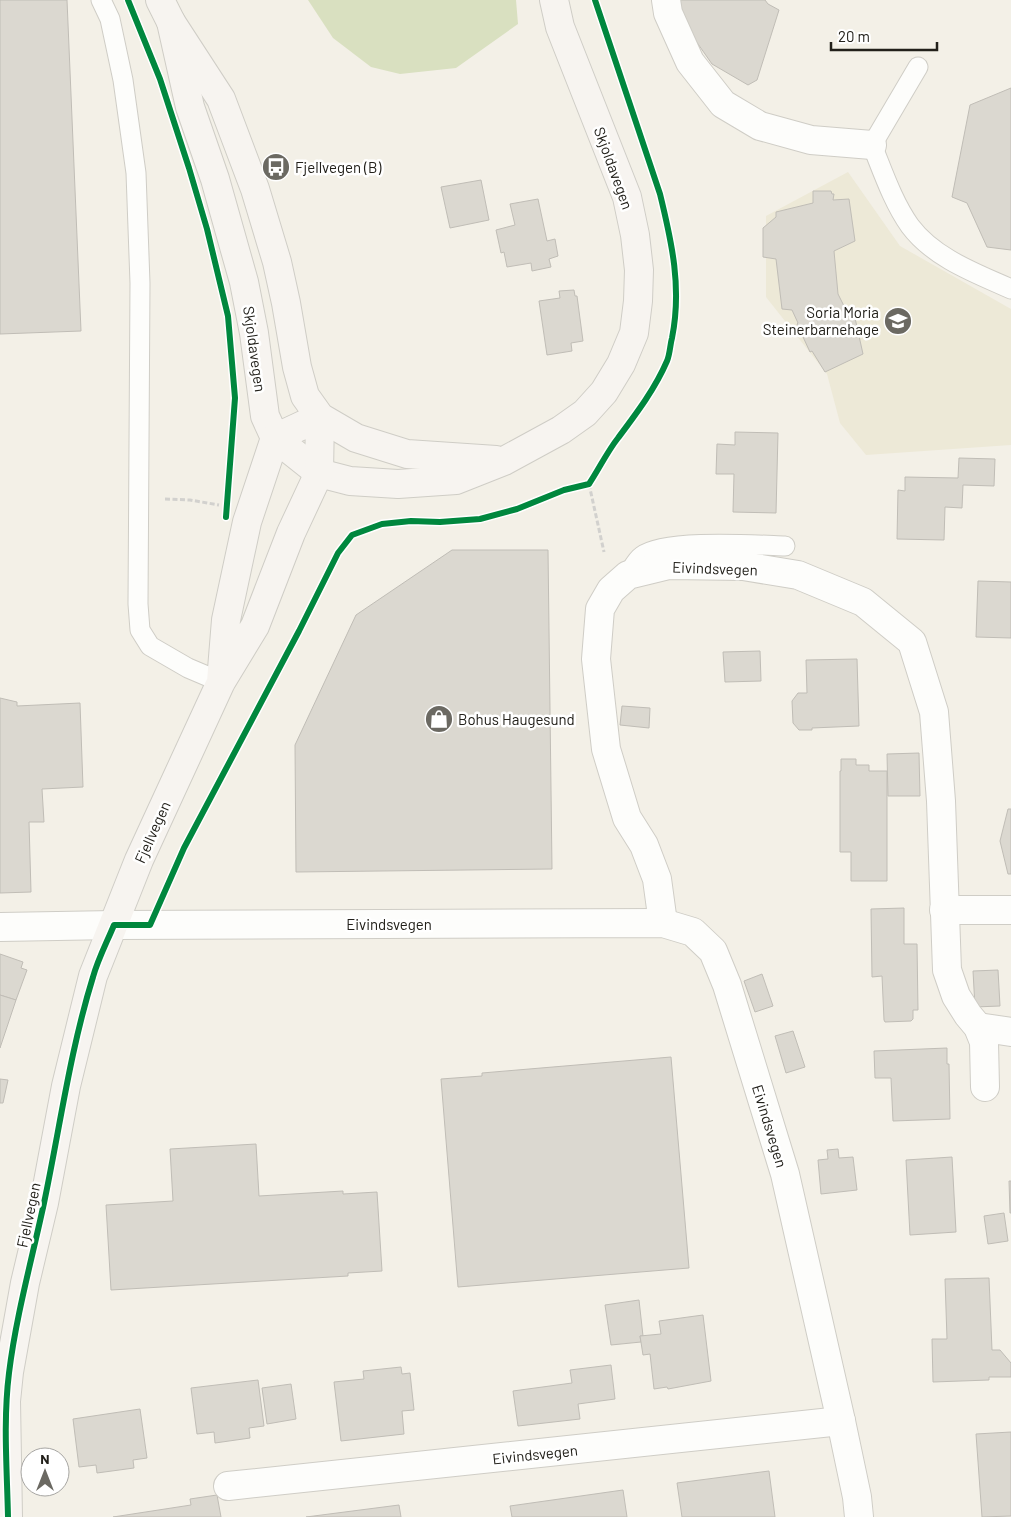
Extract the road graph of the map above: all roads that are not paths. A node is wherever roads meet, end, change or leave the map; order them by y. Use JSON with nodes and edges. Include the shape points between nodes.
{"nodes":[{"id":1,"x":101,"y":0,"type":"edge"},
{"id":2,"x":554,"y":0,"type":"edge"},
{"id":3,"x":666,"y":0,"type":"edge"},
{"id":4,"x":166,"y":11,"type":"edge"},
{"id":5,"x":918,"y":66,"type":"dead end"},
{"id":6,"x":872,"y":145,"type":"junction"},
{"id":7,"x":1011,"y":289,"type":"edge"},
{"id":8,"x":320,"y":417,"type":"junction"},
{"id":9,"x":275,"y":438,"type":"junction"},
{"id":10,"x":504,"y":461,"type":"junction"},
{"id":11,"x":319,"y":473,"type":"junction"},
{"id":12,"x":785,"y":546,"type":"dead end"},
{"id":13,"x":620,"y":582,"type":"junction"},
{"id":14,"x":221,"y":682,"type":"junction"},
{"id":15,"x":944,"y":910,"type":"junction"},
{"id":16,"x":1011,"y":910,"type":"edge"},
{"id":17,"x":663,"y":924,"type":"junction"},
{"id":18,"x":114,"y":925,"type":"junction"},
{"id":19,"x":0,"y":927,"type":"edge"},
{"id":20,"x":978,"y":1027,"type":"junction"},
{"id":21,"x":1011,"y":1032,"type":"edge"},
{"id":22,"x":985,"y":1087,"type":"dead end"},
{"id":23,"x":3,"y":1401,"type":"edge"},
{"id":24,"x":841,"y":1421,"type":"junction"},
{"id":25,"x":228,"y":1486,"type":"dead end"},
{"id":26,"x":8,"y":1517,"type":"edge"},
{"id":27,"x":859,"y":1517,"type":"edge"}],
"edges":[{"from":1,"to":14,"type":"lane","via":[[110,19],[123,80],[136,173],[140,282],[140,630],[150,646]]},
{"from":2,"to":10,"type":"main road","name":"Skjoldavegen","via":[[560,28],[627,197],[639,270],[638,302],[634,333],[604,392],[585,413],[561,430]]},
{"from":3,"to":6,"type":"street","via":[[668,13],[690,62],[723,104],[760,126],[811,140]]},
{"from":4,"to":8,"type":"main road","name":"Skjoldavegen","via":[[221,98],[255,189],[277,262],[305,396]]},
{"from":4,"to":9,"type":"main road","name":"Skjoldavegen","via":[[190,107],[215,179],[244,282],[265,416]]},
{"from":5,"to":6,"type":"lane"},
{"from":6,"to":7,"type":"lane","via":[[895,200],[910,226],[935,250],[959,265]]},
{"from":8,"to":9,"type":"main road"},
{"from":8,"to":10,"type":"main road","name":"Skjoldavegen","via":[[356,438],[407,454]]},
{"from":8,"to":11,"type":"main road","name":"Fjellvegen"},
{"from":9,"to":11,"type":"main road","name":"Skjoldavegen"},
{"from":9,"to":14,"type":"main road","name":"Fjellvegen","via":[[247,522],[226,620]]},
{"from":10,"to":11,"type":"main road","name":"Skjoldavegen","via":[[456,480],[398,484],[350,481]]},
{"from":11,"to":14,"type":"main road","name":"Fjellvegen","via":[[291,533],[255,626]]},
{"from":12,"to":13,"type":"lane","via":[[722,544],[663,547],[642,556]]},
{"from":13,"to":15,"type":"street","name":"Eivindsvegen","via":[[668,565],[743,566],[798,575],[863,602],[912,642],[934,712],[941,801]]},
{"from":13,"to":17,"type":"street","via":[[600,609],[596,659],[606,750],[627,818],[644,845],[657,879]]},
{"from":14,"to":18,"type":"main road","name":"Fjellvegen","via":[[139,860]]},
{"from":15,"to":16,"type":"street"},
{"from":15,"to":20,"type":"street","name":"Eivindsvegen","via":[[948,970],[956,996]]},
{"from":17,"to":18,"type":"street","name":"Eivindsvegen"},
{"from":17,"to":24,"type":"street","name":"Eivindsvegen","via":[[693,932],[712,951],[727,985],[785,1174]]},
{"from":18,"to":19,"type":"street","name":"Eivindsvegen"},
{"from":18,"to":23,"type":"main road","name":"Fjellvegen","via":[[93,976],[76,1037]]},
{"from":20,"to":21,"type":"street"},
{"from":20,"to":22,"type":"street","name":"Eivindsvegen","via":[[984,1042]]},
{"from":23,"to":26,"type":"main road","name":"Fjellvegen"},
{"from":24,"to":25,"type":"street","name":"Eivindsvegen"},
{"from":24,"to":27,"type":"street","name":"Eivindsvegen"}]}
